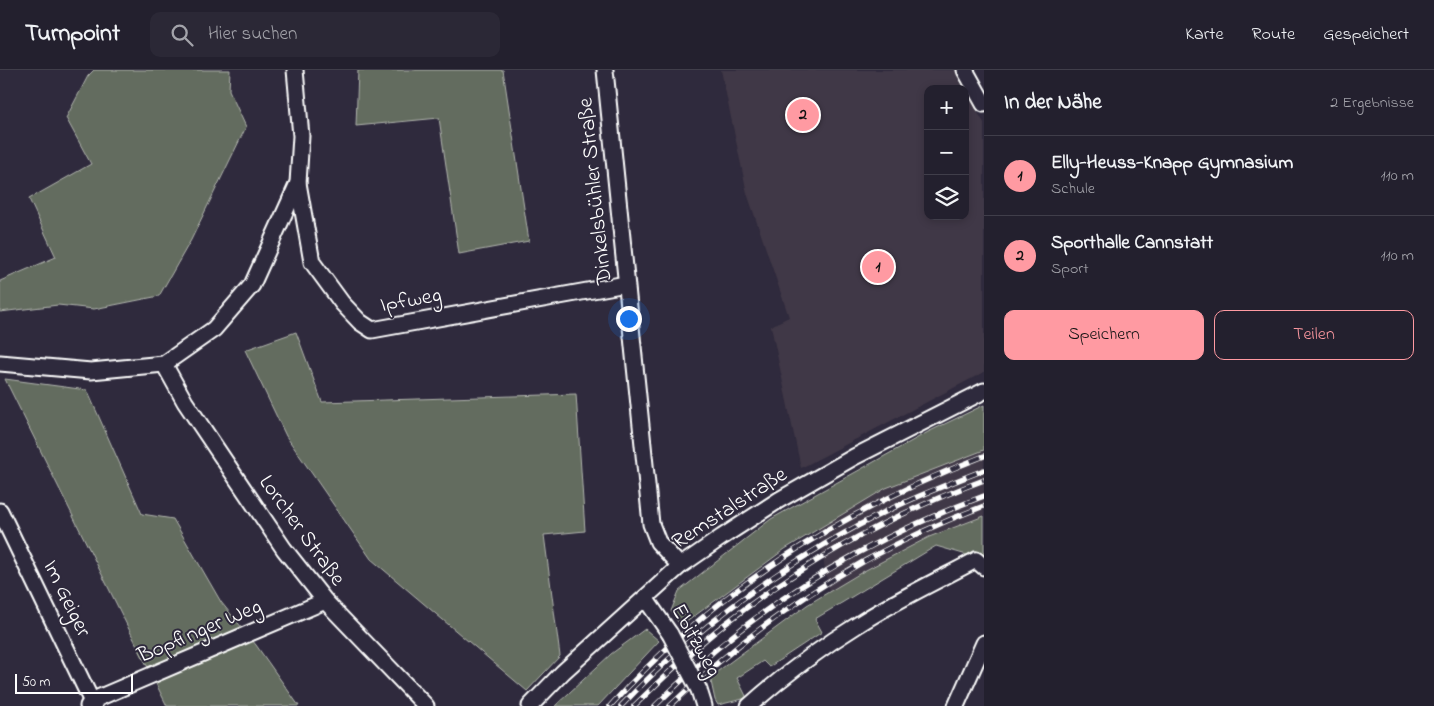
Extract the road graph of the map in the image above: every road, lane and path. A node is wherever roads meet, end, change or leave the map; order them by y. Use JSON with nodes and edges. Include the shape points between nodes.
{"nodes":[{"id":1,"x":295,"y":70,"type":"edge"},
{"id":2,"x":605,"y":70,"type":"edge"},
{"id":3,"x":965,"y":70,"type":"edge"},
{"id":4,"x":984,"y":104,"type":"edge"},
{"id":5,"x":298,"y":182,"type":"junction"},
{"id":6,"x":626,"y":284,"type":"junction"},
{"id":7,"x":0,"y":362,"type":"edge"},
{"id":8,"x":164,"y":364,"type":"junction"},
{"id":9,"x":984,"y":390,"type":"edge"},
{"id":10,"x":0,"y":511,"type":"edge"},
{"id":11,"x":680,"y":566,"type":"junction"},
{"id":12,"x":984,"y":567,"type":"edge"},
{"id":13,"x":646,"y":598,"type":"junction"},
{"id":14,"x":325,"y":601,"type":"junction"},
{"id":15,"x":984,"y":643,"type":"edge"},
{"id":16,"x":91,"y":704,"type":"edge"},
{"id":17,"x":426,"y":706,"type":"edge"},
{"id":18,"x":530,"y":706,"type":"edge"},
{"id":19,"x":704,"y":706,"type":"edge"},
{"id":20,"x":749,"y":706,"type":"edge"},
{"id":21,"x":956,"y":706,"type":"edge"}],
"edges":[{"from":1,"to":5,"type":"street","via":[[301,136]]},
{"from":2,"to":6,"type":"street","name":"Dinkelsbühler Straße"},
{"from":3,"to":4,"type":"street"},
{"from":5,"to":6,"type":"street","name":"Ipfweg","via":[[312,262],[342,303],[372,330]]},
{"from":5,"to":8,"type":"street","via":[[252,285],[214,329]]},
{"from":6,"to":11,"type":"street","name":"Dinkelsbühler Straße","via":[[651,524],[658,542]]},
{"from":7,"to":8,"type":"street","via":[[91,371]]},
{"from":8,"to":14,"type":"street","name":"Lorcher Straße","via":[[185,402],[284,549]]},
{"from":9,"to":11,"type":"street","name":"Remstalstraße","via":[[779,500]]},
{"from":10,"to":16,"type":"street","name":"Im Geiger"},
{"from":11,"to":13,"type":"street","name":"Remstalstraße"},
{"from":12,"to":20,"type":"street","via":[[976,560],[859,623],[808,658]]},
{"from":13,"to":18,"type":"street","name":"Remstalstraße"},
{"from":13,"to":19,"type":"street","name":"Ebitzweg","bridge":true,"via":[[670,634]]},
{"from":14,"to":16,"type":"street","name":"Bopfinger Weg"},
{"from":14,"to":17,"type":"street","name":"Lorcher Straße"},
{"from":15,"to":21,"type":"street"}]}
